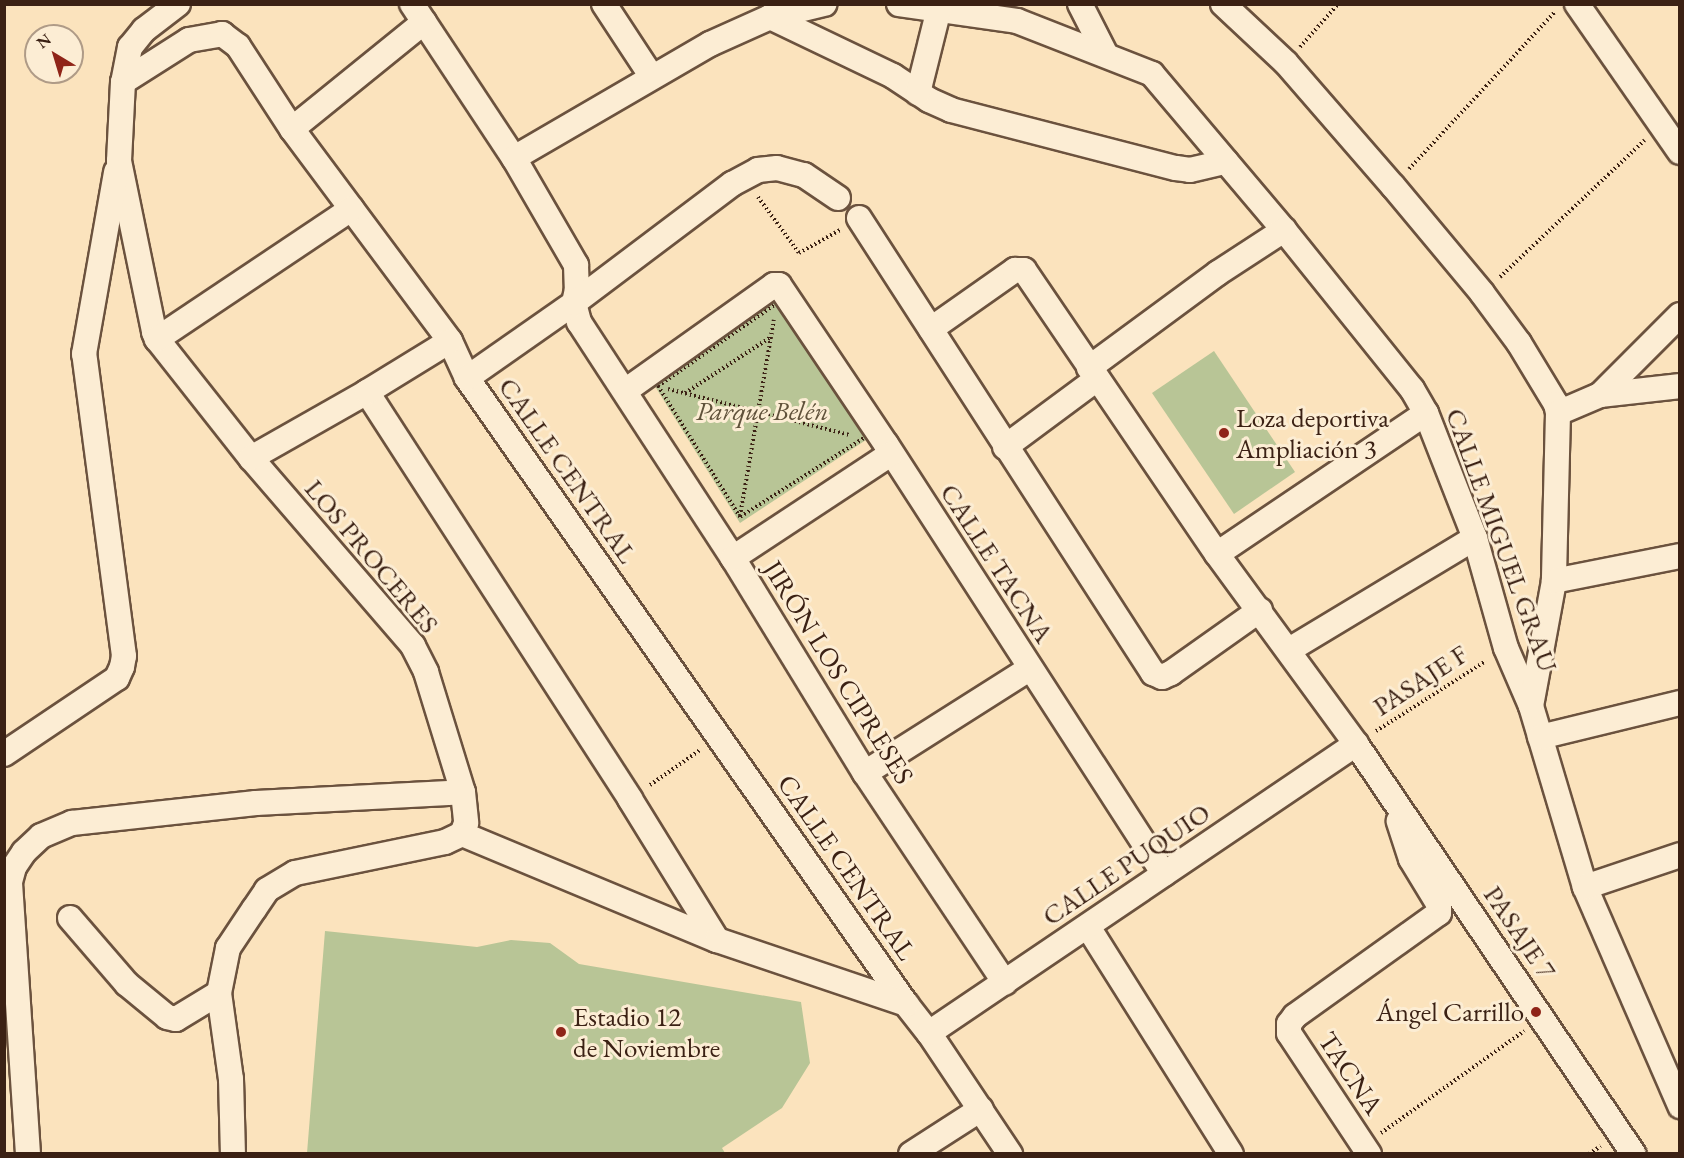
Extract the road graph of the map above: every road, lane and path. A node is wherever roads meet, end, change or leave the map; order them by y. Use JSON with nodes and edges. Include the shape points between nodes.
{"nodes":[{"id":1,"x":178,"y":4,"type":"edge"},
{"id":2,"x":604,"y":4,"type":"edge"},
{"id":3,"x":899,"y":4,"type":"edge"},
{"id":4,"x":1080,"y":4,"type":"edge"},
{"id":5,"x":1223,"y":4,"type":"edge"},
{"id":6,"x":1338,"y":4,"type":"edge"},
{"id":7,"x":1561,"y":4,"type":"edge"},
{"id":8,"x":1577,"y":4,"type":"edge"},
{"id":9,"x":807,"y":6,"type":"edge"},
{"id":10,"x":939,"y":9,"type":"junction"},
{"id":11,"x":971,"y":9,"type":"edge"},
{"id":12,"x":418,"y":13,"type":"edge"},
{"id":13,"x":770,"y":17,"type":"junction"},
{"id":14,"x":1106,"y":55,"type":"junction"},
{"id":15,"x":1286,"y":63,"type":"junction"},
{"id":16,"x":652,"y":77,"type":"junction"},
{"id":17,"x":123,"y":82,"type":"junction"},
{"id":18,"x":918,"y":93,"type":"junction"},
{"id":19,"x":1661,"y":126,"type":"junction"},
{"id":20,"x":292,"y":129,"type":"junction"},
{"id":21,"x":1680,"y":152,"type":"edge"},
{"id":22,"x":514,"y":158,"type":"junction"},
{"id":23,"x":118,"y":161,"type":"junction"},
{"id":24,"x":1226,"y":162,"type":"junction"},
{"id":25,"x":1393,"y":186,"type":"junction"},
{"id":26,"x":838,"y":198,"type":"dead end"},
{"id":27,"x":751,"y":200,"type":"dead end"},
{"id":28,"x":351,"y":209,"type":"junction"},
{"id":29,"x":859,"y":218,"type":"joint"},
{"id":30,"x":1284,"y":230,"type":"junction"},
{"id":31,"x":1482,"y":293,"type":"junction"},
{"id":32,"x":778,"y":294,"type":"junction"},
{"id":33,"x":574,"y":303,"type":"junction"},
{"id":34,"x":1680,"y":315,"type":"edge"},
{"id":35,"x":931,"y":329,"type":"junction"},
{"id":36,"x":771,"y":337,"type":"junction"},
{"id":37,"x":157,"y":339,"type":"junction"},
{"id":38,"x":450,"y":341,"type":"junction"},
{"id":39,"x":1093,"y":374,"type":"junction"},
{"id":40,"x":467,"y":378,"type":"junction"},
{"id":41,"x":641,"y":386,"type":"junction"},
{"id":42,"x":1680,"y":386,"type":"edge"},
{"id":43,"x":367,"y":392,"type":"junction"},
{"id":44,"x":684,"y":393,"type":"junction"},
{"id":45,"x":1600,"y":395,"type":"junction"},
{"id":46,"x":758,"y":412,"type":"junction"},
{"id":47,"x":1558,"y":412,"type":"junction"},
{"id":48,"x":1426,"y":413,"type":"junction"},
{"id":49,"x":862,"y":438,"type":"junction"},
{"id":50,"x":1005,"y":447,"type":"junction"},
{"id":51,"x":889,"y":449,"type":"junction"},
{"id":52,"x":251,"y":458,"type":"junction"},
{"id":53,"x":740,"y":517,"type":"junction"},
{"id":54,"x":1475,"y":537,"type":"junction"},
{"id":55,"x":1217,"y":554,"type":"junction"},
{"id":56,"x":1680,"y":556,"type":"edge"},
{"id":57,"x":734,"y":558,"type":"junction"},
{"id":58,"x":1554,"y":581,"type":"junction"},
{"id":59,"x":1260,"y":610,"type":"junction"},
{"id":60,"x":1506,"y":648,"type":"junction"},
{"id":61,"x":1289,"y":650,"type":"junction"},
{"id":62,"x":1029,"y":669,"type":"junction"},
{"id":63,"x":1680,"y":703,"type":"edge"},
{"id":64,"x":1531,"y":705,"type":"junction"},
{"id":65,"x":718,"y":737,"type":"junction"},
{"id":66,"x":1540,"y":737,"type":"junction"},
{"id":67,"x":1356,"y":744,"type":"junction"},
{"id":68,"x":4,"y":754,"type":"edge"},
{"id":69,"x":866,"y":773,"type":"junction"},
{"id":70,"x":463,"y":792,"type":"junction"},
{"id":71,"x":630,"y":799,"type":"junction"},
{"id":72,"x":1392,"y":799,"type":"junction"},
{"id":73,"x":462,"y":834,"type":"junction"},
{"id":74,"x":1680,"y":855,"type":"edge"},
{"id":75,"x":1164,"y":874,"type":"junction"},
{"id":76,"x":1585,"y":887,"type":"junction"},
{"id":77,"x":69,"y":918,"type":"dead end"},
{"id":78,"x":1088,"y":927,"type":"junction"},
{"id":79,"x":717,"y":940,"type":"junction"},
{"id":80,"x":1005,"y":983,"type":"junction"},
{"id":81,"x":219,"y":993,"type":"junction"},
{"id":82,"x":906,"y":1004,"type":"junction"},
{"id":83,"x":1542,"y":1018,"type":"junction"},
{"id":84,"x":929,"y":1033,"type":"junction"},
{"id":85,"x":1680,"y":1106,"type":"edge"},
{"id":86,"x":981,"y":1109,"type":"junction"},
{"id":87,"x":1366,"y":1149,"type":"edge"},
{"id":88,"x":28,"y":1154,"type":"edge"},
{"id":89,"x":233,"y":1154,"type":"edge"},
{"id":90,"x":911,"y":1154,"type":"edge"},
{"id":91,"x":1010,"y":1154,"type":"edge"},
{"id":92,"x":1231,"y":1154,"type":"edge"},
{"id":93,"x":1634,"y":1154,"type":"edge"}],
"edges":[{"from":1,"to":17,"type":"street","name":"LOS PROCERES","via":[[144,30],[130,47]]},
{"from":2,"to":16,"type":"street"},
{"from":3,"to":10,"type":"street","name":"CALLE MIGUEL GRAU"},
{"from":4,"to":14,"type":"street"},
{"from":5,"to":15,"type":"street"},
{"from":6,"to":15,"type":"path"},
{"from":7,"to":25,"type":"path"},
{"from":8,"to":19,"type":"street"},
{"from":9,"to":13,"type":"street"},
{"from":10,"to":11,"type":"street","name":"CALLE MIGUEL GRAU"},
{"from":10,"to":18,"type":"street"},
{"from":11,"to":14,"type":"street","name":"CALLE MIGUEL GRAU","via":[[1017,21]]},
{"from":12,"to":20,"type":"street"},
{"from":12,"to":22,"type":"street"},
{"from":13,"to":16,"type":"street","via":[[710,44]]},
{"from":13,"to":18,"type":"street","via":[[884,72]]},
{"from":14,"to":24,"type":"street","name":"CALLE MIGUEL GRAU","via":[[1152,74]]},
{"from":15,"to":25,"type":"street"},
{"from":16,"to":22,"type":"street"},
{"from":17,"to":20,"type":"street","name":"CALLE CENTRAL","via":[[189,40],[222,34],[238,46]]},
{"from":17,"to":23,"type":"street","name":"LOS PROCERES"},
{"from":18,"to":24,"type":"street","via":[[951,110],[1176,168],[1196,169]]},
{"from":19,"to":21,"type":"street"},
{"from":19,"to":31,"type":"path"},
{"from":20,"to":28,"type":"street","name":"CALLE CENTRAL"},
{"from":22,"to":33,"type":"street","via":[[576,265]]},
{"from":23,"to":37,"type":"street","name":"LOS PROCERES"},
{"from":23,"to":68,"type":"street","via":[[84,354],[124,656],[122,668],[117,678]]},
{"from":24,"to":30,"type":"street","name":"CALLE MIGUEL GRAU"},
{"from":25,"to":31,"type":"street"},
{"from":26,"to":33,"type":"street","via":[[804,175],[777,168],[759,170],[732,184]]},
{"from":27,"to":29,"type":"path","via":[[760,197],[799,253]]},
{"from":28,"to":37,"type":"street"},
{"from":28,"to":38,"type":"street","name":"CALLE CENTRAL"},
{"from":29,"to":35,"type":"street"},
{"from":30,"to":39,"type":"street","via":[[1218,273]]},
{"from":30,"to":48,"type":"street","name":"CALLE MIGUEL GRAU","via":[[1412,389]]},
{"from":31,"to":47,"type":"street","via":[[1519,343]]},
{"from":32,"to":36,"type":"path"},
{"from":32,"to":41,"type":"path"},
{"from":32,"to":41,"type":"street","via":[[774,285]]},
{"from":32,"to":49,"type":"path","via":[[867,435]]},
{"from":32,"to":51,"type":"street","name":"CALLE TACNA"},
{"from":33,"to":40,"type":"street"},
{"from":33,"to":41,"type":"street","name":"JIRÓN LOS CIPRESES","via":[[579,322]]},
{"from":34,"to":45,"type":"street"},
{"from":35,"to":39,"type":"street","name":"PASAJE 7","via":[[1019,268]]},
{"from":35,"to":50,"type":"street"},
{"from":36,"to":44,"type":"path"},
{"from":36,"to":46,"type":"path"},
{"from":37,"to":52,"type":"street","name":"LOS PROCERES"},
{"from":38,"to":40,"type":"street","name":"CALLE CENTRAL"},
{"from":38,"to":43,"type":"street"},
{"from":39,"to":50,"type":"street"},
{"from":39,"to":55,"type":"street","name":"PASAJE 7"},
{"from":40,"to":65,"type":"street","name":"CALLE CENTRAL"},
{"from":41,"to":44,"type":"path"},
{"from":41,"to":53,"type":"path"},
{"from":41,"to":57,"type":"street","name":"JIRÓN LOS CIPRESES"},
{"from":42,"to":45,"type":"street"},
{"from":43,"to":52,"type":"street"},
{"from":43,"to":71,"type":"street"},
{"from":44,"to":46,"type":"path"},
{"from":45,"to":47,"type":"street"},
{"from":46,"to":49,"type":"path"},
{"from":46,"to":53,"type":"path"},
{"from":47,"to":58,"type":"street"},
{"from":48,"to":54,"type":"street","name":"CALLE MIGUEL GRAU"},
{"from":48,"to":55,"type":"street"},
{"from":49,"to":51,"type":"path"},
{"from":49,"to":53,"type":"path"},
{"from":50,"to":59,"type":"street","via":[[1153,673],[1162,677],[1171,674]]},
{"from":51,"to":57,"type":"street"},
{"from":51,"to":62,"type":"street","name":"CALLE TACNA"},
{"from":52,"to":70,"type":"street","name":"LOS PROCERES","via":[[413,646],[426,672]]},
{"from":53,"to":57,"type":"path"},
{"from":54,"to":60,"type":"street","name":"CALLE MIGUEL GRAU"},
{"from":54,"to":61,"type":"street"},
{"from":55,"to":59,"type":"street","name":"PASAJE 7"},
{"from":56,"to":58,"type":"street"},
{"from":57,"to":69,"type":"street","name":"JIRÓN LOS CIPRESES"},
{"from":58,"to":64,"type":"street"},
{"from":59,"to":61,"type":"street","name":"PASAJE 7"},
{"from":60,"to":64,"type":"street","name":"CALLE MIGUEL GRAU"},
{"from":60,"to":67,"type":"path","name":"PASAJE F"},
{"from":61,"to":67,"type":"street","name":"PASAJE 7"},
{"from":62,"to":69,"type":"street"},
{"from":62,"to":75,"type":"street","name":"CALLE TACNA"},
{"from":63,"to":66,"type":"street"},
{"from":64,"to":66,"type":"street","name":"CALLE MIGUEL GRAU"},
{"from":65,"to":71,"type":"path"},
{"from":65,"to":82,"type":"street","name":"CALLE CENTRAL"},
{"from":66,"to":76,"type":"street","name":"CALLE MIGUEL GRAU"},
{"from":67,"to":72,"type":"street","name":"PASAJE 7"},
{"from":67,"to":75,"type":"street","name":"CALLE PUQUIO"},
{"from":69,"to":80,"type":"street","name":"JIRÓN LOS CIPRESES"},
{"from":70,"to":73,"type":"street","name":"LOS PROCERES","via":[[466,823]]},
{"from":70,"to":88,"type":"street","via":[[244,804],[72,823],[41,836],[19,859],[10,882]]},
{"from":71,"to":79,"type":"street"},
{"from":72,"to":83,"type":"street","name":"PASAJE 7"},
{"from":72,"to":87,"type":"street","name":"TACNA","via":[[1411,859],[1439,905],[1439,913],[1288,1024],[1288,1033]]},
{"from":73,"to":79,"type":"street"},
{"from":73,"to":81,"type":"street","via":[[445,842],[295,873],[267,890],[228,948]]},
{"from":74,"to":76,"type":"street"},
{"from":75,"to":78,"type":"street","name":"CALLE PUQUIO"},
{"from":76,"to":85,"type":"street","name":"CALLE MIGUEL GRAU"},
{"from":77,"to":81,"type":"street","via":[[127,984],[166,1017],[176,1019]]},
{"from":78,"to":80,"type":"street","name":"CALLE PUQUIO"},
{"from":78,"to":92,"type":"street"},
{"from":79,"to":82,"type":"street"},
{"from":80,"to":84,"type":"street","name":"CALLE PUQUIO"},
{"from":81,"to":89,"type":"street","via":[[231,1079]]},
{"from":82,"to":84,"type":"street","name":"CALLE CENTRAL"},
{"from":83,"to":87,"type":"path"},
{"from":83,"to":93,"type":"street","name":"PASAJE 7"},
{"from":84,"to":86,"type":"street","name":"CALLE CENTRAL"},
{"from":86,"to":90,"type":"street"},
{"from":86,"to":91,"type":"street","name":"CALLE CENTRAL"}]}
